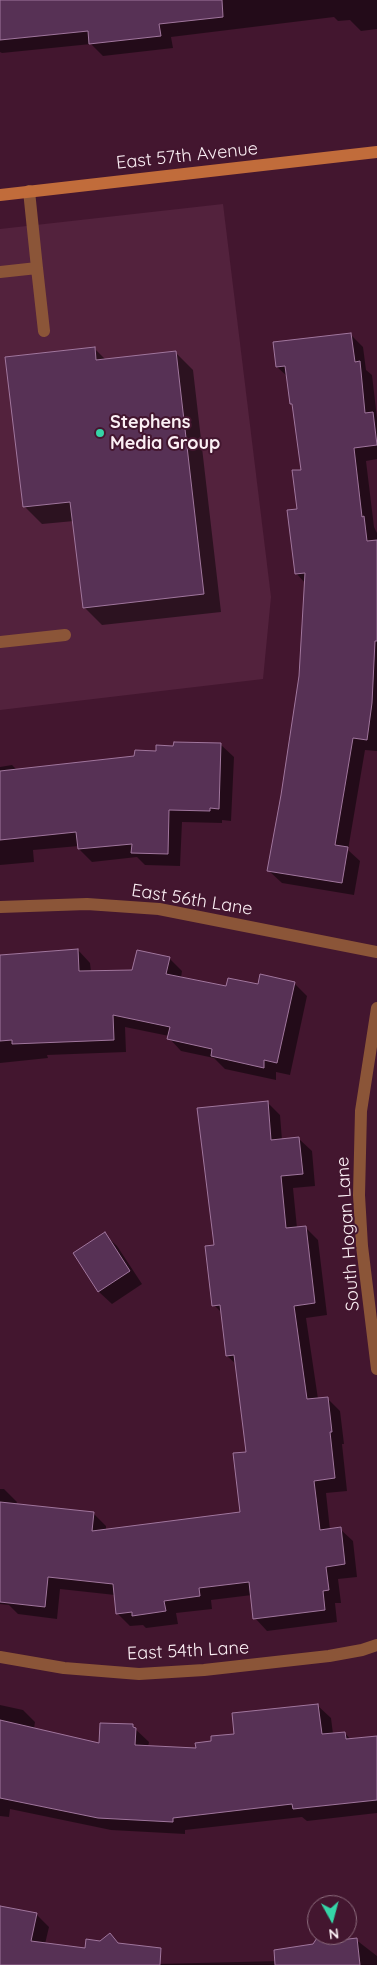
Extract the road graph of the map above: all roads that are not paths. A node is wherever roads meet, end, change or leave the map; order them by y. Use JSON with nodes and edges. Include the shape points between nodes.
{"nodes":[{"id":1,"x":377,"y":152,"type":"edge"},
{"id":2,"x":29,"y":191,"type":"junction"},
{"id":3,"x":0,"y":194,"type":"edge"},
{"id":4,"x":37,"y":268,"type":"junction"},
{"id":5,"x":0,"y":272,"type":"edge"},
{"id":6,"x":44,"y":331,"type":"dead end"},
{"id":7,"x":65,"y":635,"type":"dead end"},
{"id":8,"x":0,"y":642,"type":"edge"},
{"id":9,"x":0,"y":907,"type":"edge"},
{"id":10,"x":377,"y":952,"type":"edge"},
{"id":11,"x":377,"y":1008,"type":"edge"},
{"id":12,"x":377,"y":1369,"type":"edge"},
{"id":13,"x":377,"y":1645,"type":"edge"},
{"id":14,"x":0,"y":1657,"type":"edge"}],
"edges":[{"from":1,"to":2,"type":"main road","name":"East 57th Avenue"},
{"from":2,"to":3,"type":"main road","name":"East 57th Avenue"},
{"from":2,"to":4,"type":"street"},
{"from":4,"to":5,"type":"street"},
{"from":4,"to":6,"type":"street"},
{"from":7,"to":8,"type":"street"},
{"from":9,"to":10,"type":"street","name":"East 56th Lane","via":[[87,904],[160,909]]},
{"from":11,"to":12,"type":"street","name":"South Hogan Lane","via":[[359,1145],[362,1246]]},
{"from":13,"to":14,"type":"street","name":"East 54th Lane","via":[[329,1656],[139,1674],[64,1668]]}]}
